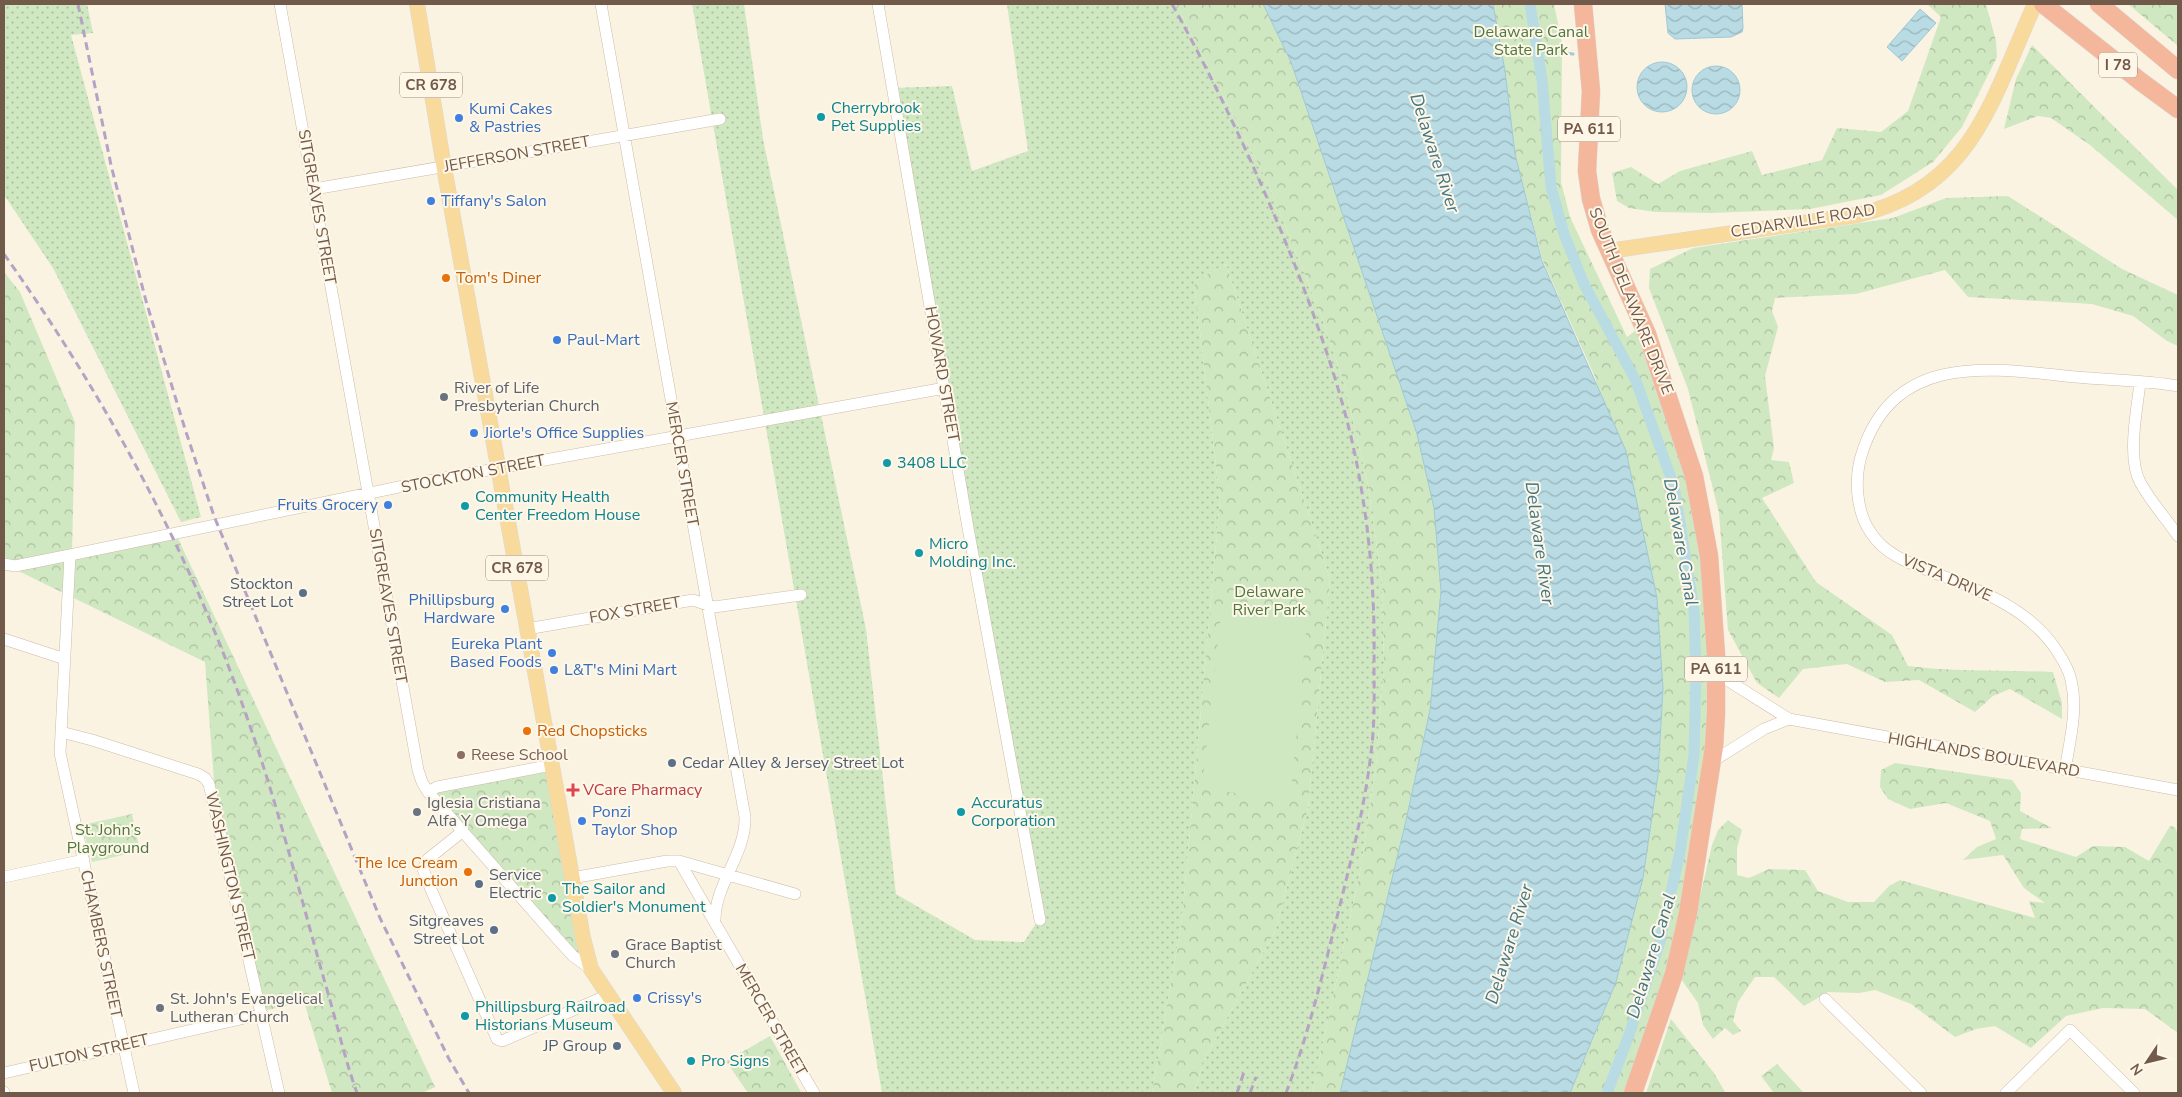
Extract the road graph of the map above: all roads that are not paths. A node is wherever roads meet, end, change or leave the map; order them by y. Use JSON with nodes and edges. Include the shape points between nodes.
{"nodes":[{"id":1,"x":280,"y":4,"type":"edge"},
{"id":2,"x":417,"y":4,"type":"edge"},
{"id":3,"x":601,"y":4,"type":"edge"},
{"id":4,"x":878,"y":4,"type":"edge"},
{"id":5,"x":1584,"y":4,"type":"edge"},
{"id":6,"x":2036,"y":4,"type":"edge"},
{"id":7,"x":2043,"y":4,"type":"edge"},
{"id":8,"x":2099,"y":4,"type":"edge"},
{"id":9,"x":2178,"y":70,"type":"edge"},
{"id":10,"x":2178,"y":109,"type":"edge"},
{"id":11,"x":720,"y":118,"type":"dead end"},
{"id":12,"x":624,"y":136,"type":"junction"},
{"id":13,"x":444,"y":167,"type":"junction"},
{"id":14,"x":314,"y":189,"type":"junction"},
{"id":15,"x":1609,"y":251,"type":"junction"},
{"id":16,"x":2140,"y":383,"type":"junction"},
{"id":17,"x":2178,"y":386,"type":"edge"},
{"id":18,"x":945,"y":388,"type":"junction"},
{"id":19,"x":676,"y":435,"type":"junction"},
{"id":20,"x":500,"y":469,"type":"junction"},
{"id":21,"x":368,"y":494,"type":"junction"},
{"id":22,"x":2178,"y":536,"type":"edge"},
{"id":23,"x":70,"y":555,"type":"junction"},
{"id":24,"x":4,"y":564,"type":"edge"},
{"id":25,"x":801,"y":595,"type":"dead end"},
{"id":26,"x":708,"y":606,"type":"junction"},
{"id":27,"x":527,"y":629,"type":"junction"},
{"id":28,"x":4,"y":638,"type":"edge"},
{"id":29,"x":65,"y":659,"type":"junction"},
{"id":30,"x":1716,"y":673,"type":"junction"},
{"id":31,"x":1789,"y":719,"type":"junction"},
{"id":32,"x":61,"y":732,"type":"junction"},
{"id":33,"x":1712,"y":761,"type":"junction"},
{"id":34,"x":552,"y":765,"type":"junction"},
{"id":35,"x":2065,"y":770,"type":"junction"},
{"id":36,"x":2178,"y":790,"type":"edge"},
{"id":37,"x":428,"y":792,"type":"junction"},
{"id":38,"x":463,"y":831,"type":"junction"},
{"id":39,"x":84,"y":860,"type":"junction"},
{"id":40,"x":679,"y":861,"type":"junction"},
{"id":41,"x":729,"y":874,"type":"junction"},
{"id":42,"x":4,"y":877,"type":"edge"},
{"id":43,"x":572,"y":878,"type":"junction"},
{"id":44,"x":794,"y":894,"type":"dead end"},
{"id":45,"x":714,"y":920,"type":"junction"},
{"id":46,"x":1040,"y":920,"type":"dead end"},
{"id":47,"x":591,"y":969,"type":"junction"},
{"id":48,"x":608,"y":995,"type":"junction"},
{"id":49,"x":1824,"y":999,"type":"dead end"},
{"id":50,"x":262,"y":1014,"type":"junction"},
{"id":51,"x":123,"y":1045,"type":"junction"},
{"id":52,"x":4,"y":1073,"type":"edge"},
{"id":53,"x":134,"y":1093,"type":"edge"},
{"id":54,"x":279,"y":1093,"type":"edge"},
{"id":55,"x":674,"y":1093,"type":"edge"},
{"id":56,"x":814,"y":1093,"type":"edge"},
{"id":57,"x":1633,"y":1093,"type":"edge"},
{"id":58,"x":1921,"y":1093,"type":"edge"},
{"id":59,"x":2006,"y":1093,"type":"edge"},
{"id":60,"x":2134,"y":1093,"type":"edge"}],
"edges":[{"from":1,"to":14,"type":"street","name":"SITGREAVES STREET"},
{"from":2,"to":13,"type":"main road","number":"CR 678"},
{"from":3,"to":12,"type":"street","name":"MERCER STREET"},
{"from":4,"to":18,"type":"street","name":"HOWARD STREET"},
{"from":5,"to":15,"type":"highway","name":"SOUTH DELAWARE DRIVE","number":"PA 611","via":[[1591,91],[1589,186],[1594,215]]},
{"from":6,"to":15,"type":"main road","name":"CEDARVILLE ROAD","via":[[1971,141],[1942,174],[1914,194],[1886,207],[1857,215]]},
{"from":7,"to":10,"type":"highway","number":"I 78"},
{"from":8,"to":9,"type":"highway","number":"I 78"},
{"from":11,"to":12,"type":"street","name":"JEFFERSON STREET"},
{"from":12,"to":13,"type":"street","name":"JEFFERSON STREET"},
{"from":12,"to":19,"type":"street","name":"MERCER STREET"},
{"from":13,"to":14,"type":"street","name":"JEFFERSON STREET"},
{"from":13,"to":20,"type":"main road","number":"CR 678"},
{"from":14,"to":21,"type":"street","name":"SITGREAVES STREET"},
{"from":15,"to":30,"type":"highway","name":"SOUTH DELAWARE DRIVE","number":"PA 611","via":[[1647,334],[1694,476],[1709,556]]},
{"from":16,"to":17,"type":"street","name":"VISTA DRIVE"},
{"from":16,"to":22,"type":"street","via":[[2135,468],[2140,482]]},
{"from":16,"to":35,"type":"street","name":"VISTA DRIVE","via":[[2026,372],[1974,370],[1942,374],[1916,384],[1887,406],[1866,441],[1858,463],[1859,502],[1870,532],[1877,541],[1892,554],[2005,603],[2052,644],[2071,678],[2074,724]]},
{"from":18,"to":19,"type":"street","name":"STOCKTON STREET"},
{"from":18,"to":46,"type":"street","name":"HOWARD STREET"},
{"from":19,"to":20,"type":"street","name":"STOCKTON STREET"},
{"from":19,"to":26,"type":"street","name":"MERCER STREET"},
{"from":20,"to":21,"type":"street","name":"STOCKTON STREET","via":[[428,480]]},
{"from":20,"to":27,"type":"main road","number":"CR 678"},
{"from":21,"to":23,"type":"street","name":"STOCKTON STREET"},
{"from":21,"to":37,"type":"street","name":"SITGREAVES STREET","via":[[415,756]]},
{"from":23,"to":24,"type":"street","name":"STOCKTON STREET","via":[[15,566]]},
{"from":23,"to":29,"type":"street","name":"CHAMBERS STREET"},
{"from":25,"to":26,"type":"street","name":"FOX STREET"},
{"from":26,"to":27,"type":"street","name":"FOX STREET","via":[[693,600]]},
{"from":26,"to":41,"type":"street","name":"MERCER STREET","via":[[745,818],[744,835]]},
{"from":27,"to":34,"type":"main road","number":"CR 678"},
{"from":28,"to":29,"type":"street"},
{"from":29,"to":32,"type":"street","name":"CHAMBERS STREET"},
{"from":30,"to":31,"type":"street","name":"HIGHLANDS BOULEVARD"},
{"from":30,"to":33,"type":"highway","name":"SOUTH DELAWARE DRIVE","number":"PA 611"},
{"from":31,"to":33,"type":"street","via":[[1764,729]]},
{"from":31,"to":35,"type":"street","name":"HIGHLANDS BOULEVARD"},
{"from":32,"to":39,"type":"street","name":"CHAMBERS STREET","via":[[60,754]]},
{"from":32,"to":50,"type":"street","name":"WASHINGTON STREET","via":[[205,778]]},
{"from":33,"to":57,"type":"highway","name":"SOUTH DELAWARE DRIVE","number":"PA 611","via":[[1679,954]]},
{"from":34,"to":37,"type":"street","via":[[437,787]]},
{"from":34,"to":43,"type":"main road","number":"CR 678"},
{"from":35,"to":36,"type":"street","name":"HIGHLANDS BOULEVARD"},
{"from":37,"to":38,"type":"street","name":"SITGREAVES STREET"},
{"from":38,"to":47,"type":"street","name":"SITGREAVES STREET","via":[[573,956]]},
{"from":38,"to":48,"type":"street","via":[[428,859],[424,869],[428,885],[496,1039],[502,1041]]},
{"from":39,"to":42,"type":"street"},
{"from":39,"to":51,"type":"street","name":"CHAMBERS STREET"},
{"from":40,"to":41,"type":"street"},
{"from":40,"to":43,"type":"street"},
{"from":40,"to":45,"type":"street","name":"MERCER STREET"},
{"from":41,"to":44,"type":"street"},
{"from":41,"to":45,"type":"street","name":"MERCER STREET"},
{"from":43,"to":47,"type":"main road","number":"CR 678"},
{"from":45,"to":56,"type":"street","name":"MERCER STREET"},
{"from":47,"to":48,"type":"main road"},
{"from":48,"to":55,"type":"main road"},
{"from":49,"to":58,"type":"street"},
{"from":50,"to":51,"type":"street","name":"FULTON STREET"},
{"from":50,"to":54,"type":"street","name":"WASHINGTON STREET"},
{"from":51,"to":52,"type":"street","name":"FULTON STREET"},
{"from":51,"to":53,"type":"street","name":"CHAMBERS STREET"},
{"from":59,"to":60,"type":"street","via":[[2070,1030]]}]}
